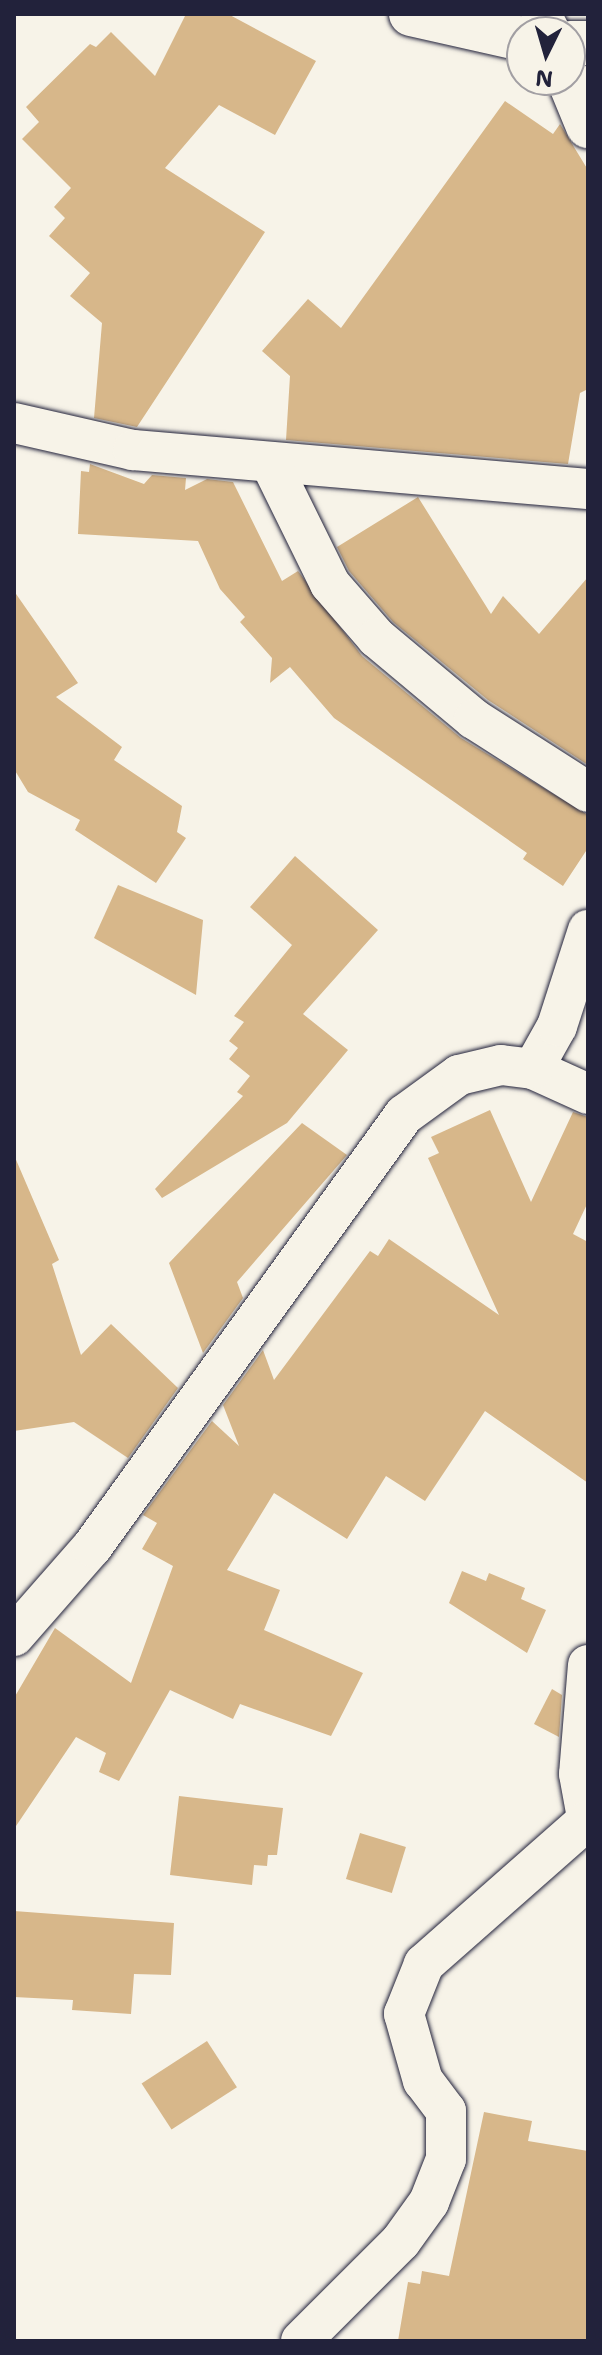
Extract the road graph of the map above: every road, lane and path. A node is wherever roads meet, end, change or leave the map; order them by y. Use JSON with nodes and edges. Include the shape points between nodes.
{"nodes":[{"id":1,"x":411,"y":14,"type":"edge"},
{"id":2,"x":506,"y":35,"type":"edge"},
{"id":3,"x":576,"y":96,"type":"edge"},
{"id":4,"x":588,"y":126,"type":"edge"},
{"id":5,"x":14,"y":423,"type":"edge"},
{"id":6,"x":270,"y":462,"type":"junction"},
{"id":7,"x":588,"y":489,"type":"edge"},
{"id":8,"x":588,"y":792,"type":"edge"},
{"id":9,"x":588,"y":930,"type":"edge"},
{"id":10,"x":533,"y":1069,"type":"junction"},
{"id":11,"x":588,"y":1094,"type":"edge"},
{"id":12,"x":14,"y":1636,"type":"edge"},
{"id":13,"x":588,"y":1665,"type":"edge"},
{"id":14,"x":587,"y":1822,"type":"edge"},
{"id":15,"x":301,"y":2341,"type":"edge"}],
"edges":[{"from":1,"to":2,"type":"main road"},
{"from":3,"to":4,"type":"main road"},
{"from":5,"to":6,"type":"street","via":[[133,450]]},
{"from":6,"to":7,"type":"street"},
{"from":6,"to":8,"type":"street","via":[[330,584],[377,638],[474,719]]},
{"from":9,"to":10,"type":"street","via":[[557,1026]]},
{"from":10,"to":11,"type":"street"},
{"from":10,"to":12,"type":"street","via":[[501,1065],[459,1075],[404,1115],[92,1547]]},
{"from":13,"to":14,"type":"street","via":[[579,1774]]},
{"from":14,"to":15,"type":"street","via":[[424,1964],[404,2014],[423,2081],[446,2111],[446,2159],[429,2202],[401,2241]]}]}
